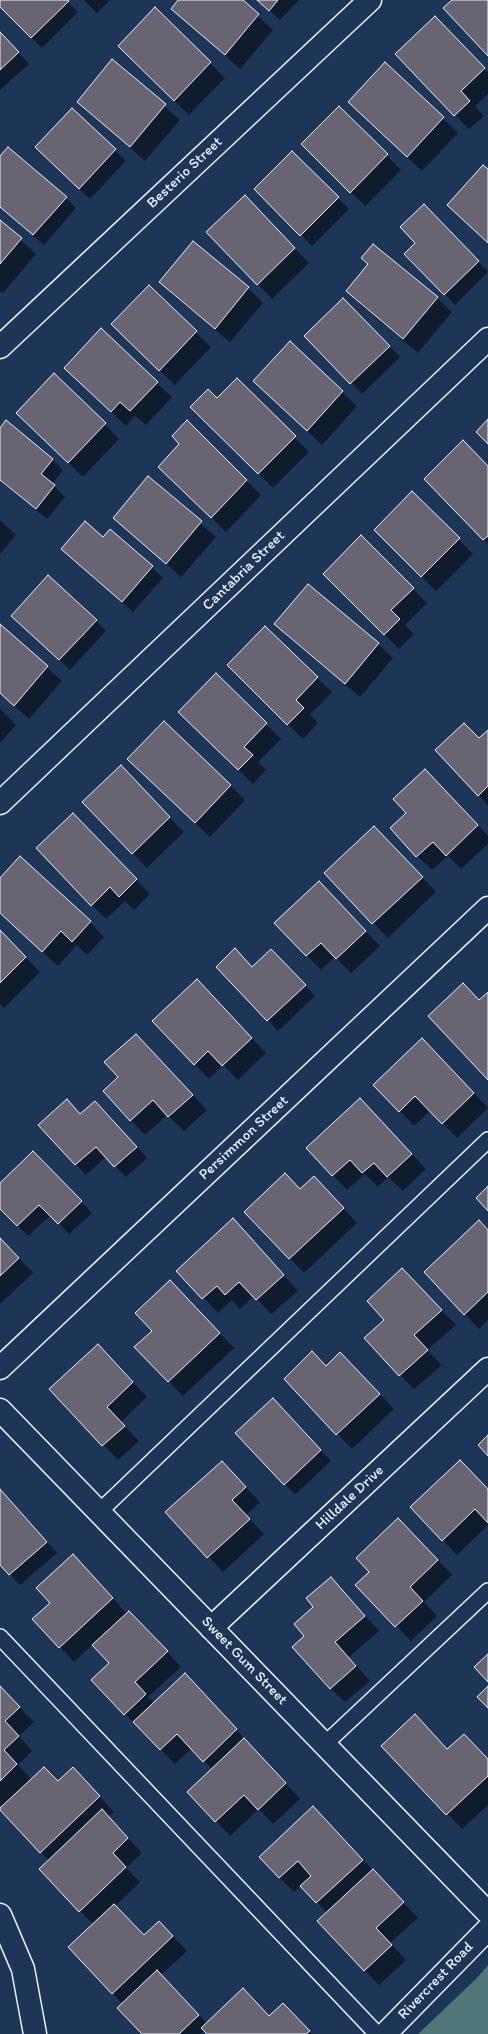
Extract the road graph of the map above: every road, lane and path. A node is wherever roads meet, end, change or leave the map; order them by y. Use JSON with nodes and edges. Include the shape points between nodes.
{"nodes":[{"id":1,"x":370,"y":0,"type":"edge"},
{"id":2,"x":488,"y":339,"type":"edge"},
{"id":3,"x":0,"y":347,"type":"edge"},
{"id":4,"x":0,"y":803,"type":"edge"},
{"id":5,"x":488,"y":908,"type":"edge"},
{"id":6,"x":488,"y":1140,"type":"edge"},
{"id":7,"x":0,"y":1368,"type":"edge"},
{"id":8,"x":488,"y":1369,"type":"edge"},
{"id":9,"x":0,"y":1410,"type":"edge"},
{"id":10,"x":98,"y":1512,"type":"junction"},
{"id":11,"x":488,"y":1591,"type":"edge"},
{"id":12,"x":211,"y":1628,"type":"junction"},
{"id":13,"x":0,"y":1637,"type":"edge"},
{"id":14,"x":325,"y":1744,"type":"junction"},
{"id":15,"x":488,"y":1913,"type":"edge"},
{"id":16,"x":0,"y":1915,"type":"edge"},
{"id":17,"x":488,"y":1929,"type":"edge"},
{"id":18,"x":35,"y":2034,"type":"edge"},
{"id":19,"x":377,"y":2034,"type":"edge"},
{"id":20,"x":385,"y":2034,"type":"edge"}],
"edges":[{"from":1,"to":3,"type":"street","name":"Besterio Street"},
{"from":2,"to":4,"type":"street","name":"Cantabria Street"},
{"from":5,"to":7,"type":"street","name":"Persimmon Street"},
{"from":6,"to":10,"type":"lane"},
{"from":8,"to":12,"type":"street","name":"Hilldale Drive"},
{"from":9,"to":10,"type":"street","name":"Sweet Gum Street"},
{"from":10,"to":12,"type":"street","name":"Sweet Gum Street"},
{"from":11,"to":14,"type":"lane"},
{"from":12,"to":14,"type":"street","name":"Sweet Gum Street"},
{"from":13,"to":19,"type":"lane"},
{"from":14,"to":15,"type":"street","name":"Sweet Gum Street"},
{"from":16,"to":18,"type":"street","via":[[23,1969]]},
{"from":17,"to":20,"type":"street","name":"Rivercrest Road"}]}
